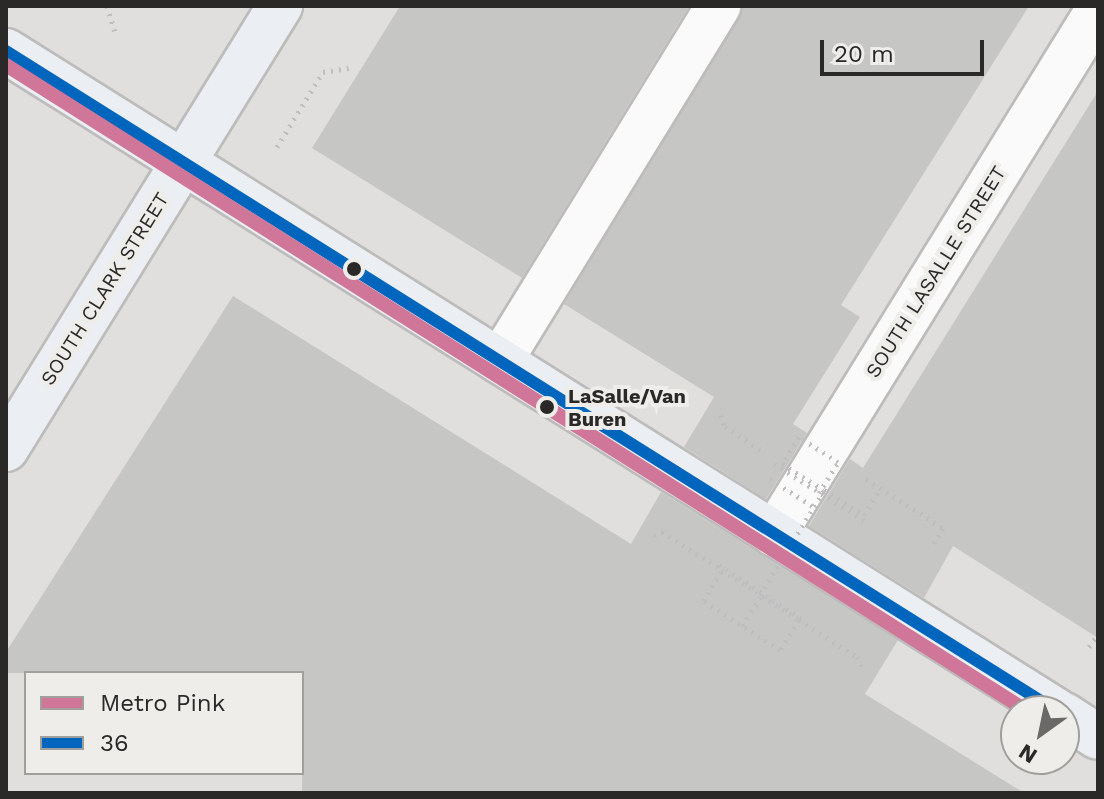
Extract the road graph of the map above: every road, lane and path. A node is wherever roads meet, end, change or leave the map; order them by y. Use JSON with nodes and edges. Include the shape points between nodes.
{"nodes":[{"id":1,"x":107,"y":6,"type":"edge"},
{"id":2,"x":280,"y":6,"type":"edge"},
{"id":3,"x":718,"y":6,"type":"edge"},
{"id":4,"x":1098,"y":10,"type":"edge"},
{"id":5,"x":115,"y":32,"type":"dead end"},
{"id":6,"x":6,"y":51,"type":"edge"},
{"id":7,"x":349,"y":68,"type":"dead end"},
{"id":8,"x":277,"y":147,"type":"dead end"},
{"id":9,"x":183,"y":163,"type":"junction"},
{"id":10,"x":500,"y":361,"type":"junction"},
{"id":11,"x":721,"y":415,"type":"dead end"},
{"id":12,"x":6,"y":449,"type":"edge"},
{"id":13,"x":774,"y":464,"type":"dead end"},
{"id":14,"x":782,"y":464,"type":"junction"},
{"id":15,"x":770,"y":479,"type":"dead end"},
{"id":16,"x":822,"y":492,"type":"junction"},
{"id":17,"x":814,"y":507,"type":"junction"},
{"id":18,"x":868,"y":523,"type":"dead end"},
{"id":19,"x":774,"y":534,"type":"junction"},
{"id":20,"x":654,"y":535,"type":"dead end"},
{"id":21,"x":932,"y":547,"type":"dead end"},
{"id":22,"x":720,"y":567,"type":"junction"},
{"id":23,"x":761,"y":594,"type":"junction"},
{"id":24,"x":802,"y":620,"type":"junction"},
{"id":25,"x":743,"y":626,"type":"junction"},
{"id":26,"x":1096,"y":637,"type":"dead end"},
{"id":27,"x":1089,"y":647,"type":"dead end"},
{"id":28,"x":862,"y":667,"type":"dead end"},
{"id":29,"x":1031,"y":695,"type":"edge"},
{"id":30,"x":1080,"y":725,"type":"edge"},
{"id":31,"x":1098,"y":737,"type":"edge"}],
"edges":[{"from":1,"to":5,"type":"path"},
{"from":2,"to":9,"type":"main road","name":"SOUTH CLARK STREET"},
{"from":3,"to":10,"type":"street"},
{"from":4,"to":19,"type":"street","name":"SOUTH LASALLE STREET"},
{"from":6,"to":9,"type":"main road"},
{"from":7,"to":8,"type":"path","via":[[323,72]]},
{"from":9,"to":10,"type":"main road"},
{"from":9,"to":12,"type":"main road","name":"SOUTH CLARK STREET"},
{"from":10,"to":19,"type":"main road"},
{"from":11,"to":14,"type":"path","via":[[725,427]]},
{"from":13,"to":16,"type":"path","bridge":true},
{"from":14,"to":16,"type":"path","bridge":true},
{"from":14,"to":16,"type":"path","bridge":true,"via":[[799,437],[838,462]]},
{"from":15,"to":17,"type":"path","bridge":true},
{"from":16,"to":17,"type":"path","bridge":true},
{"from":16,"to":18,"type":"path","bridge":true},
{"from":16,"to":21,"type":"path","bridge":true,"via":[[864,515],[880,488],[943,528]]},
{"from":17,"to":23,"type":"path","bridge":true},
{"from":19,"to":29,"type":"main road"},
{"from":20,"to":22,"type":"path","via":[[662,532]]},
{"from":22,"to":23,"type":"path","bridge":true},
{"from":22,"to":25,"type":"path","via":[[704,601]]},
{"from":23,"to":24,"type":"path","bridge":true},
{"from":23,"to":25,"type":"path","bridge":true},
{"from":24,"to":25,"type":"path","via":[[780,650]]},
{"from":24,"to":28,"type":"path","via":[[857,657]]},
{"from":26,"to":27,"type":"path"},
{"from":30,"to":31,"type":"main road"}]}
